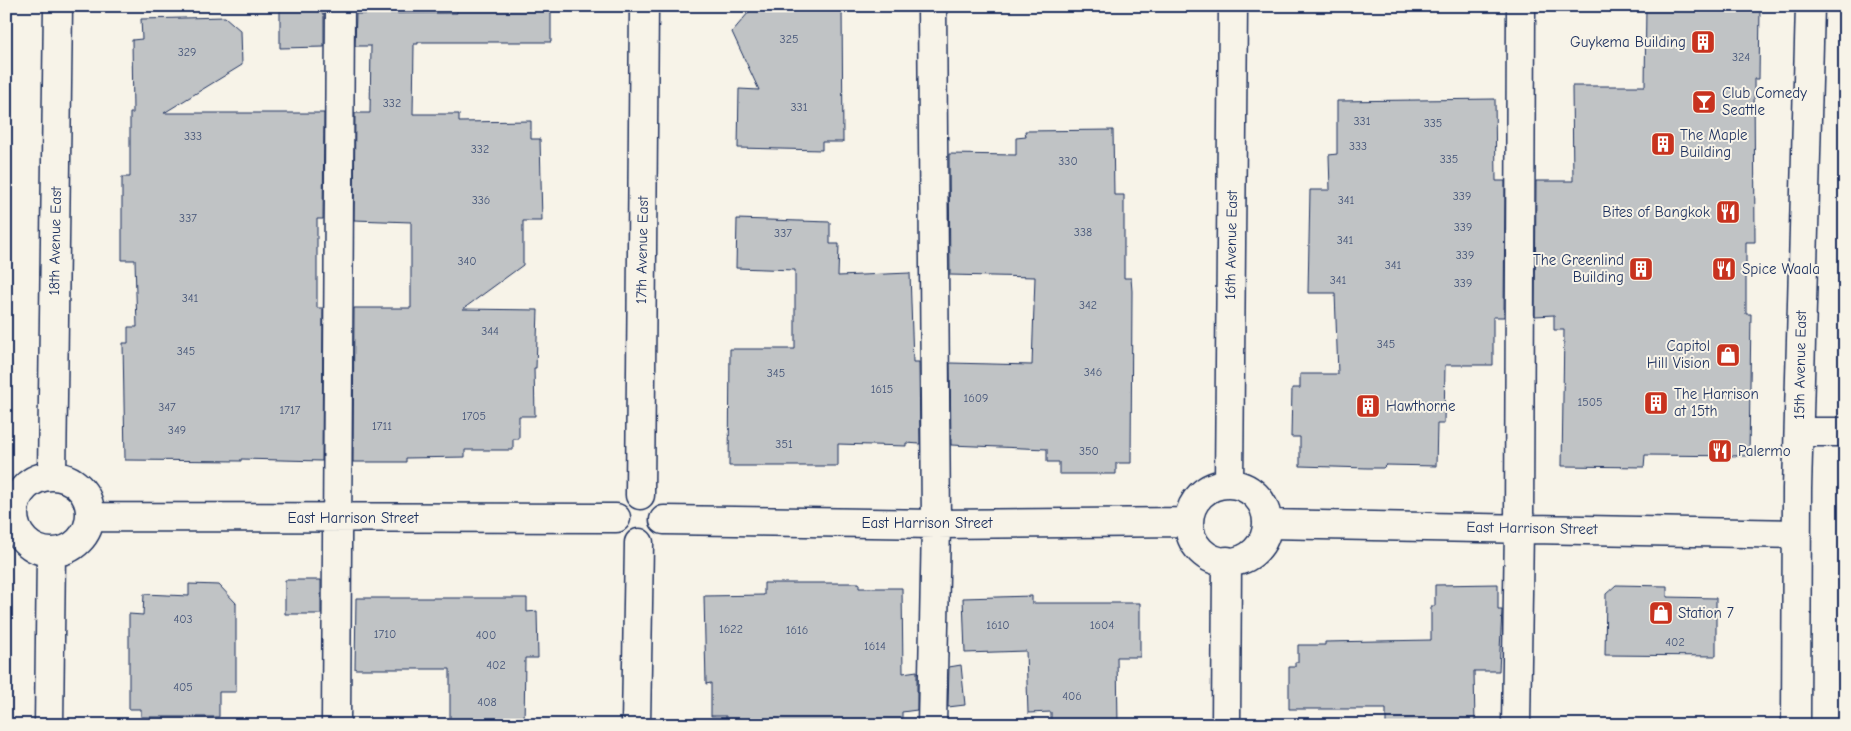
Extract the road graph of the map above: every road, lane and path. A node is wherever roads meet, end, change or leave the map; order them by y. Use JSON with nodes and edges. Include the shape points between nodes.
{"nodes":[{"id":1,"x":58,"y":6,"type":"edge"},
{"id":2,"x":340,"y":6,"type":"edge"},
{"id":3,"x":644,"y":6,"type":"edge"},
{"id":4,"x":932,"y":6,"type":"edge"},
{"id":5,"x":1233,"y":6,"type":"edge"},
{"id":6,"x":1521,"y":6,"type":"edge"},
{"id":7,"x":1810,"y":6,"type":"edge"},
{"id":8,"x":1799,"y":432,"type":"junction"},
{"id":9,"x":1845,"y":432,"type":"edge"},
{"id":10,"x":52,"y":475,"type":"junction"},
{"id":11,"x":1229,"y":484,"type":"junction"},
{"id":12,"x":640,"y":495,"type":"junction"},
{"id":13,"x":9,"y":516,"type":"edge"},
{"id":14,"x":91,"y":517,"type":"junction"},
{"id":15,"x":338,"y":518,"type":"junction"},
{"id":16,"x":616,"y":518,"type":"junction"},
{"id":17,"x":664,"y":520,"type":"junction"},
{"id":18,"x":1189,"y":522,"type":"junction"},
{"id":19,"x":936,"y":524,"type":"junction"},
{"id":20,"x":1267,"y":524,"type":"junction"},
{"id":21,"x":1519,"y":528,"type":"junction"},
{"id":22,"x":1798,"y":534,"type":"junction"},
{"id":23,"x":639,"y":543,"type":"junction"},
{"id":24,"x":51,"y":552,"type":"junction"},
{"id":25,"x":1228,"y":561,"type":"junction"},
{"id":26,"x":49,"y":725,"type":"edge"},
{"id":27,"x":336,"y":725,"type":"edge"},
{"id":28,"x":636,"y":725,"type":"edge"},
{"id":29,"x":932,"y":725,"type":"edge"},
{"id":30,"x":1226,"y":725,"type":"edge"},
{"id":31,"x":1516,"y":725,"type":"edge"},
{"id":32,"x":1796,"y":725,"type":"edge"}],
"edges":[{"from":1,"to":10,"type":"street","name":"18th Avenue East"},
{"from":2,"to":15,"type":"street"},
{"from":3,"to":12,"type":"street","name":"17th Avenue East"},
{"from":4,"to":19,"type":"street"},
{"from":5,"to":11,"type":"street","name":"16th Avenue East"},
{"from":6,"to":21,"type":"street"},
{"from":7,"to":8,"type":"street","name":"15th Avenue East"},
{"from":8,"to":9,"type":"street"},
{"from":8,"to":22,"type":"street","name":"15th Avenue East"},
{"from":10,"to":13,"type":"street","via":[[29,482],[20,492]]},
{"from":10,"to":14,"type":"street","via":[[76,484],[84,493]]},
{"from":11,"to":18,"type":"street","via":[[1202,493],[1194,503]]},
{"from":11,"to":20,"type":"street","via":[[1250,491],[1260,500]]},
{"from":12,"to":16,"type":"street","via":[[622,502]]},
{"from":12,"to":17,"type":"street","via":[[657,501],[662,507]]},
{"from":13,"to":24,"type":"street","via":[[22,540],[32,548]]},
{"from":14,"to":15,"type":"street","name":"East Harrison Street"},
{"from":14,"to":24,"type":"street","via":[[80,540],[70,548]]},
{"from":15,"to":16,"type":"street","name":"East Harrison Street"},
{"from":15,"to":27,"type":"street"},
{"from":16,"to":23,"type":"street","via":[[620,534]]},
{"from":17,"to":19,"type":"street","name":"East Harrison Street"},
{"from":17,"to":23,"type":"street","via":[[658,536]]},
{"from":18,"to":19,"type":"street","name":"East Harrison Street"},
{"from":18,"to":25,"type":"street","via":[[1193,540],[1200,551],[1210,558]]},
{"from":19,"to":29,"type":"street"},
{"from":20,"to":21,"type":"street","name":"East Harrison Street"},
{"from":20,"to":25,"type":"street","via":[[1264,537],[1248,557]]},
{"from":21,"to":22,"type":"street","name":"East Harrison Street"},
{"from":21,"to":31,"type":"street"},
{"from":22,"to":32,"type":"street","name":"15th Avenue East"},
{"from":23,"to":28,"type":"street"},
{"from":24,"to":26,"type":"street"},
{"from":25,"to":30,"type":"street"}]}
